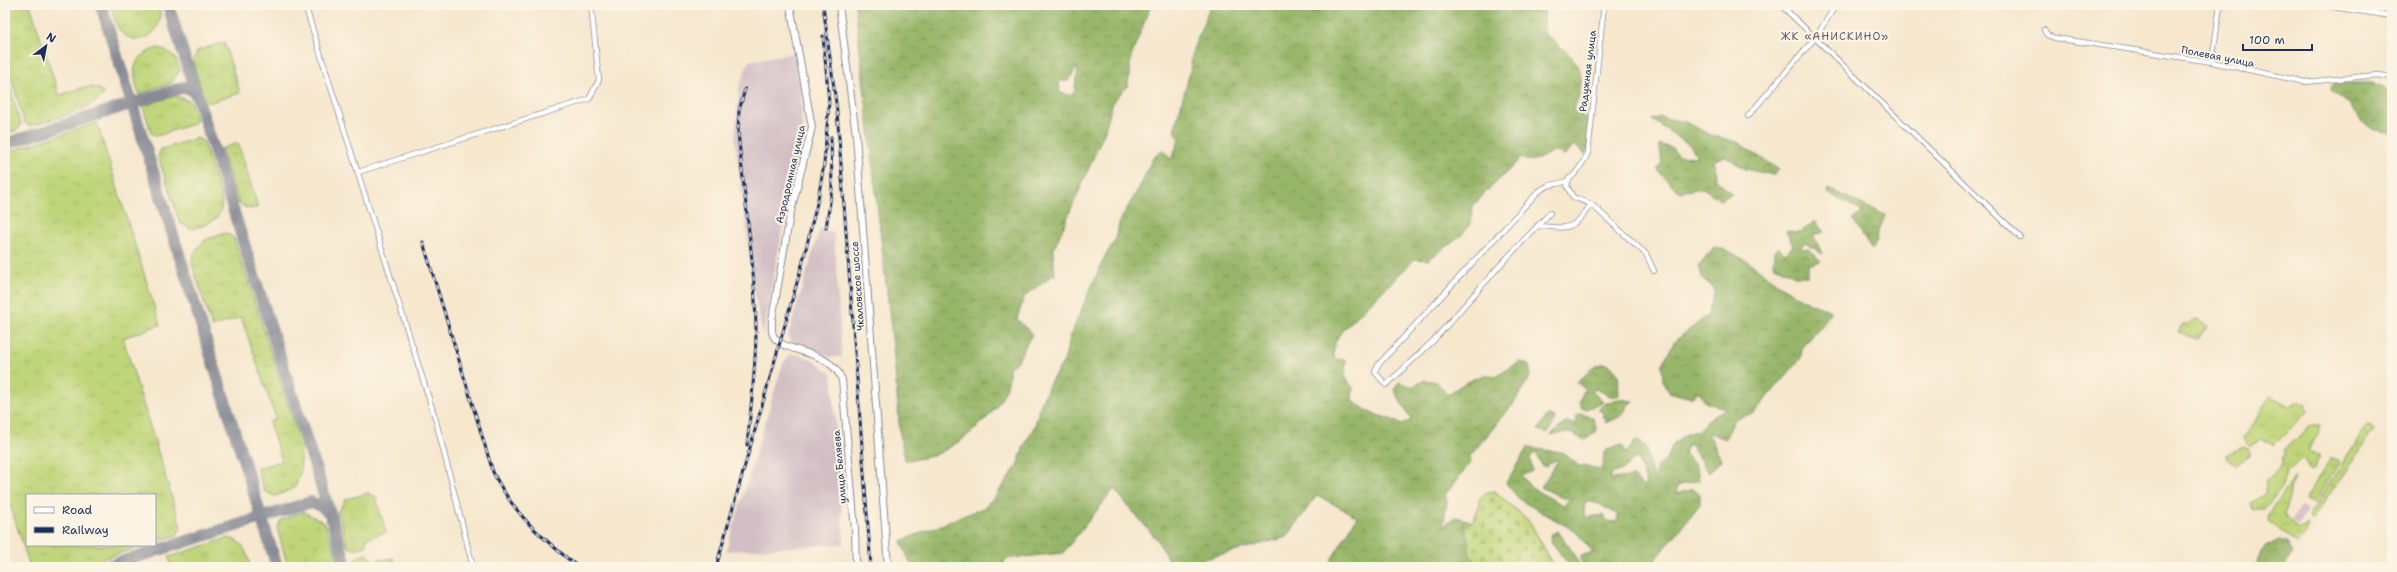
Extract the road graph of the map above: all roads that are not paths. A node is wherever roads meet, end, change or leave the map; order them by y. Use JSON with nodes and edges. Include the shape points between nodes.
{"nodes":[{"id":1,"x":305,"y":5,"type":"edge"},
{"id":2,"x":591,"y":5,"type":"edge"},
{"id":3,"x":790,"y":5,"type":"edge"},
{"id":4,"x":839,"y":5,"type":"edge"},
{"id":5,"x":1604,"y":5,"type":"edge"},
{"id":6,"x":1781,"y":5,"type":"edge"},
{"id":7,"x":1836,"y":5,"type":"edge"},
{"id":8,"x":2220,"y":5,"type":"edge"},
{"id":9,"x":2320,"y":5,"type":"edge"},
{"id":10,"x":2392,"y":16,"type":"edge"},
{"id":11,"x":2044,"y":30,"type":"dead end"},
{"id":12,"x":1815,"y":38,"type":"junction"},
{"id":13,"x":2212,"y":62,"type":"junction"},
{"id":14,"x":2392,"y":77,"type":"edge"},
{"id":15,"x":1748,"y":116,"type":"dead end"},
{"id":16,"x":358,"y":172,"type":"junction"},
{"id":17,"x":1569,"y":178,"type":"junction"},
{"id":18,"x":1591,"y":204,"type":"junction"},
{"id":19,"x":1550,"y":213,"type":"dead end"},
{"id":20,"x":1537,"y":226,"type":"junction"},
{"id":21,"x":2020,"y":237,"type":"dead end"},
{"id":22,"x":1654,"y":271,"type":"dead end"},
{"id":23,"x":835,"y":367,"type":"joint"},
{"id":24,"x":473,"y":567,"type":"edge"},
{"id":25,"x":856,"y":567,"type":"edge"},
{"id":26,"x":888,"y":567,"type":"edge"}],
"edges":[{"from":1,"to":16,"type":"street"},
{"from":2,"to":16,"type":"street","via":[[599,80],[589,99]]},
{"from":3,"to":23,"type":"street","name":"Аэродромная улица","via":[[812,127],[790,215],[772,320],[773,335],[783,344],[819,357]]},
{"from":4,"to":26,"type":"street","name":"Чкаловское шоссе","via":[[856,135]]},
{"from":5,"to":17,"type":"street","name":"Радужная улица","via":[[1588,153],[1580,168]]},
{"from":6,"to":12,"type":"street"},
{"from":7,"to":12,"type":"street"},
{"from":8,"to":13,"type":"street"},
{"from":9,"to":10,"type":"street"},
{"from":11,"to":13,"type":"street","name":"Полевая улица","via":[[2047,35],[2055,38]]},
{"from":12,"to":15,"type":"street"},
{"from":12,"to":21,"type":"street"},
{"from":13,"to":14,"type":"street","name":"Полевая улица","via":[[2305,82],[2377,75]]},
{"from":16,"to":24,"type":"street","via":[[436,421]]},
{"from":17,"to":18,"type":"street","via":[[1567,186],[1573,197]]},
{"from":17,"to":20,"type":"street","via":[[1565,182],[1548,184],[1538,192],[1378,365],[1375,372],[1386,385],[1433,341]]},
{"from":18,"to":20,"type":"street","via":[[1581,220],[1569,228]]},
{"from":18,"to":22,"type":"street","via":[[1646,254]]},
{"from":19,"to":20,"type":"street"},
{"from":23,"to":25,"type":"street","name":"улица Беляева","via":[[842,380],[856,530]]}]}
